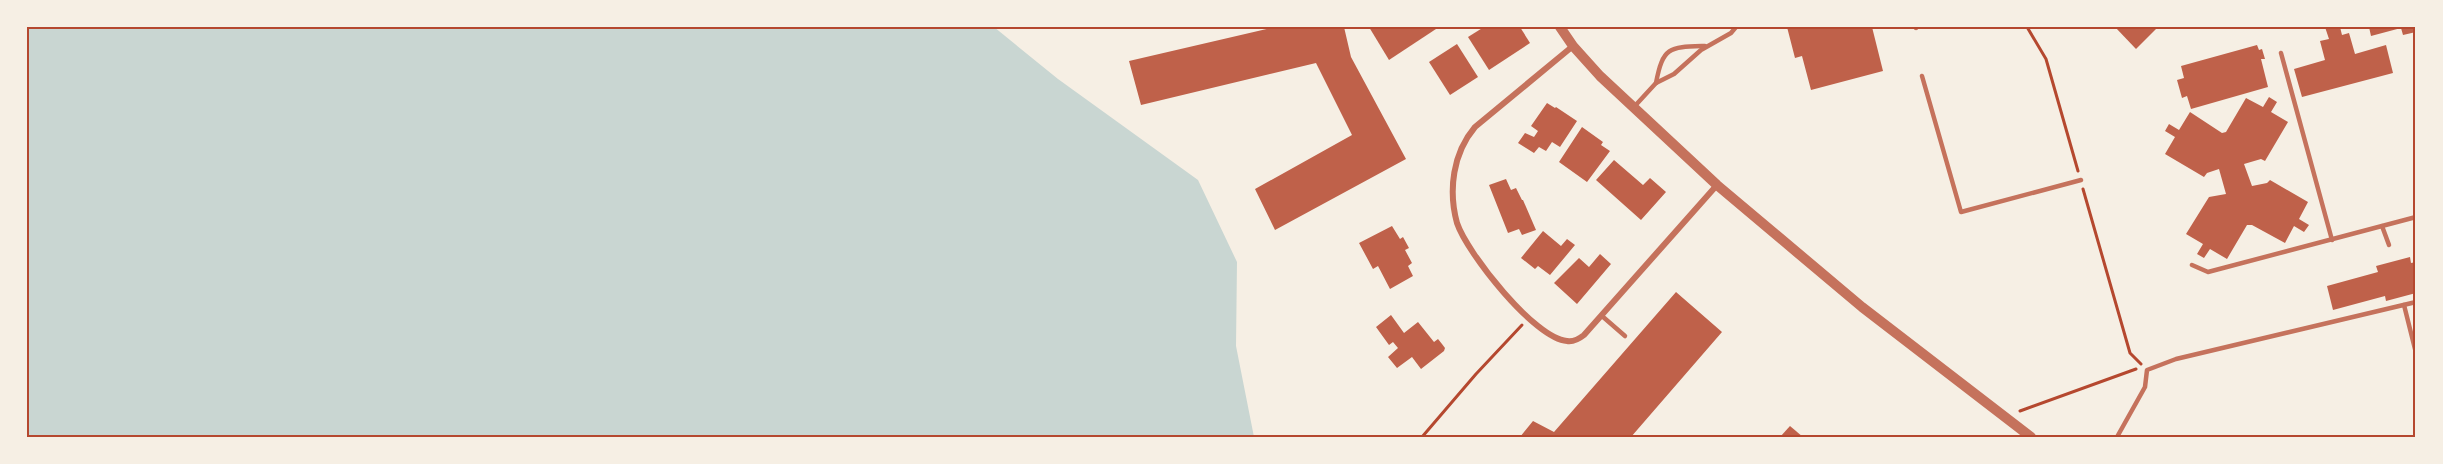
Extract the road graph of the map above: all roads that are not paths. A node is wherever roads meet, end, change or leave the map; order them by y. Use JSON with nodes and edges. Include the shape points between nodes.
{"nodes":[{"id":1,"x":1560,"y":27,"type":"edge"},
{"id":2,"x":1736,"y":27,"type":"edge"},
{"id":3,"x":1573,"y":46,"type":"junction"},
{"id":4,"x":1708,"y":46,"type":"junction"},
{"id":5,"x":2281,"y":53,"type":"dead end"},
{"id":6,"x":1922,"y":76,"type":"dead end"},
{"id":7,"x":1656,"y":83,"type":"junction"},
{"id":8,"x":1633,"y":108,"type":"junction"},
{"id":9,"x":2081,"y":180,"type":"road end"},
{"id":10,"x":1717,"y":185,"type":"junction"},
{"id":11,"x":2416,"y":217,"type":"edge"},
{"id":12,"x":2382,"y":226,"type":"junction"},
{"id":13,"x":2332,"y":240,"type":"junction"},
{"id":14,"x":2389,"y":245,"type":"dead end"},
{"id":15,"x":2192,"y":265,"type":"dead end"},
{"id":16,"x":2416,"y":302,"type":"edge"},
{"id":17,"x":2404,"y":306,"type":"junction"},
{"id":18,"x":1602,"y":316,"type":"junction"},
{"id":19,"x":1625,"y":336,"type":"dead end"},
{"id":20,"x":2416,"y":352,"type":"edge"},
{"id":21,"x":2031,"y":437,"type":"edge"},
{"id":22,"x":2118,"y":437,"type":"edge"}],
"edges":[{"from":1,"to":3,"type":"street"},
{"from":2,"to":4,"type":"lane"},
{"from":3,"to":8,"type":"street"},
{"from":3,"to":18,"type":"street","via":[[1468,134],[1455,165],[1453,203],[1461,231],[1477,260],[1518,307],[1550,334],[1566,341],[1577,340]]},
{"from":4,"to":7,"type":"lane","via":[[1674,74]]},
{"from":4,"to":7,"type":"lane","via":[[1670,51],[1660,62]]},
{"from":5,"to":13,"type":"lane"},
{"from":6,"to":9,"type":"lane","via":[[1961,212]]},
{"from":7,"to":8,"type":"lane"},
{"from":8,"to":10,"type":"street"},
{"from":10,"to":18,"type":"street"},
{"from":10,"to":21,"type":"street","via":[[1862,307]]},
{"from":11,"to":12,"type":"lane"},
{"from":12,"to":13,"type":"lane"},
{"from":12,"to":14,"type":"lane"},
{"from":13,"to":15,"type":"lane","via":[[2208,272]]},
{"from":16,"to":17,"type":"lane"},
{"from":17,"to":20,"type":"lane"},
{"from":17,"to":22,"type":"lane","via":[[2176,359],[2147,370],[2145,387]]},
{"from":18,"to":19,"type":"lane"}]}
